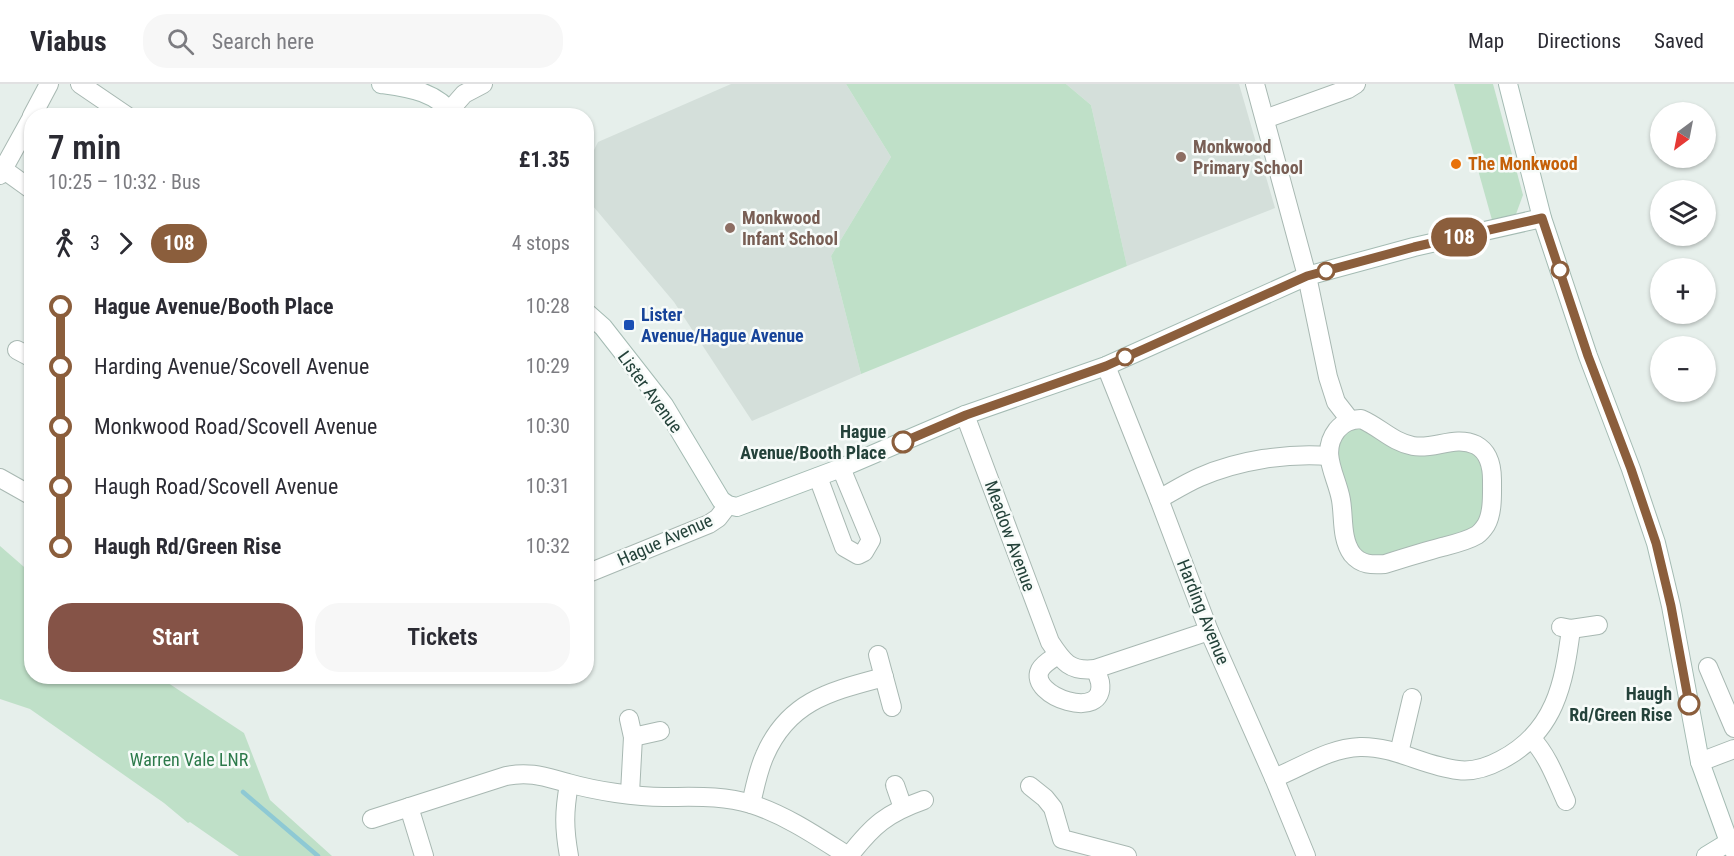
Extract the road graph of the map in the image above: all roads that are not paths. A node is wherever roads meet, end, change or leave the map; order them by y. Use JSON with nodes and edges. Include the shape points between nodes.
{"nodes":[{"id":1,"x":50,"y":84,"type":"edge"},
{"id":2,"x":80,"y":84,"type":"edge"},
{"id":3,"x":381,"y":84,"type":"edge"},
{"id":4,"x":483,"y":84,"type":"edge"},
{"id":5,"x":1255,"y":84,"type":"edge"},
{"id":6,"x":1356,"y":84,"type":"edge"},
{"id":7,"x":1508,"y":84,"type":"edge"},
{"id":8,"x":413,"y":86,"type":"edge"},
{"id":9,"x":36,"y":108,"type":"edge"},
{"id":10,"x":115,"y":108,"type":"edge"},
{"id":11,"x":447,"y":108,"type":"edge"},
{"id":12,"x":455,"y":108,"type":"edge"},
{"id":13,"x":1265,"y":119,"type":"junction"},
{"id":14,"x":24,"y":131,"type":"edge"},
{"id":15,"x":2,"y":172,"type":"edge"},
{"id":16,"x":24,"y":185,"type":"edge"},
{"id":17,"x":1542,"y":218,"type":"junction"},
{"id":18,"x":1307,"y":276,"type":"junction"},
{"id":19,"x":594,"y":319,"type":"edge"},
{"id":20,"x":1106,"y":366,"type":"junction"},
{"id":21,"x":966,"y":415,"type":"junction"},
{"id":22,"x":1350,"y":420,"type":"junction"},
{"id":23,"x":1329,"y":456,"type":"junction"},
{"id":24,"x":841,"y":468,"type":"junction"},
{"id":25,"x":818,"y":477,"type":"junction"},
{"id":26,"x":0,"y":478,"type":"edge"},
{"id":27,"x":24,"y":492,"type":"edge"},
{"id":28,"x":1159,"y":499,"type":"junction"},
{"id":29,"x":728,"y":505,"type":"junction"},
{"id":30,"x":594,"y":571,"type":"edge"},
{"id":31,"x":1598,"y":625,"type":"dead end"},
{"id":32,"x":1209,"y":630,"type":"junction"},
{"id":33,"x":878,"y":655,"type":"dead end"},
{"id":34,"x":1058,"y":655,"type":"junction"},
{"id":35,"x":1708,"y":667,"type":"dead end"},
{"id":36,"x":1095,"y":669,"type":"junction"},
{"id":37,"x":884,"y":677,"type":"junction"},
{"id":38,"x":1413,"y":698,"type":"dead end"},
{"id":39,"x":892,"y":707,"type":"dead end"},
{"id":40,"x":1734,"y":728,"type":"edge"},
{"id":41,"x":660,"y":731,"type":"dead end"},
{"id":42,"x":1532,"y":739,"type":"junction"},
{"id":43,"x":1734,"y":749,"type":"edge"},
{"id":44,"x":1399,"y":753,"type":"junction"},
{"id":45,"x":1700,"y":762,"type":"junction"},
{"id":46,"x":1274,"y":778,"type":"junction"},
{"id":47,"x":569,"y":784,"type":"junction"},
{"id":48,"x":895,"y":785,"type":"dead end"},
{"id":49,"x":1029,"y":786,"type":"dead end"},
{"id":50,"x":630,"y":794,"type":"junction"},
{"id":51,"x":924,"y":800,"type":"dead end"},
{"id":52,"x":1566,"y":801,"type":"dead end"},
{"id":53,"x":751,"y":804,"type":"junction"},
{"id":54,"x":409,"y":807,"type":"junction"},
{"id":55,"x":903,"y":808,"type":"junction"},
{"id":56,"x":372,"y":819,"type":"dead end"},
{"id":57,"x":1731,"y":847,"type":"edge"},
{"id":58,"x":424,"y":856,"type":"edge"},
{"id":59,"x":569,"y":856,"type":"edge"},
{"id":60,"x":849,"y":856,"type":"edge"},
{"id":61,"x":1127,"y":856,"type":"edge"},
{"id":62,"x":1305,"y":856,"type":"edge"},
{"id":63,"x":1706,"y":856,"type":"edge"}],
"edges":[{"from":1,"to":9,"type":"street"},
{"from":2,"to":10,"type":"street"},
{"from":3,"to":8,"type":"street"},
{"from":4,"to":12,"type":"street","via":[[464,94]]},
{"from":5,"to":13,"type":"street"},
{"from":6,"to":13,"type":"street"},
{"from":7,"to":17,"type":"street"},
{"from":8,"to":11,"type":"street"},
{"from":13,"to":18,"type":"street"},
{"from":14,"to":15,"type":"street"},
{"from":15,"to":16,"type":"street"},
{"from":17,"to":18,"type":"street","name":"Hague Avenue"},
{"from":17,"to":45,"type":"street","via":[[1656,543]]},
{"from":18,"to":20,"type":"street","name":"Hague Avenue"},
{"from":18,"to":22,"type":"street","via":[[1333,394]]},
{"from":19,"to":29,"type":"street","name":"Lister Avenue","via":[[664,405],[721,500]]},
{"from":20,"to":21,"type":"street","name":"Hague Avenue"},
{"from":20,"to":28,"type":"street","name":"Harding Avenue"},
{"from":21,"to":24,"type":"street","name":"Hague Avenue"},
{"from":21,"to":34,"type":"street","name":"Meadow Avenue"},
{"from":22,"to":23,"type":"street","via":[[1334,435]]},
{"from":22,"to":23,"type":"street","via":[[1361,419],[1416,447],[1465,441],[1485,452],[1492,477],[1486,525],[1466,540],[1385,564],[1363,562],[1348,547],[1342,503]]},
{"from":23,"to":28,"type":"street","via":[[1305,454],[1237,465],[1201,477]]},
{"from":24,"to":25,"type":"street","name":"Hague Avenue"},
{"from":24,"to":25,"type":"street","via":[[871,540],[858,555],[844,547]]},
{"from":25,"to":29,"type":"street","name":"Hague Avenue","via":[[748,504]]},
{"from":26,"to":27,"type":"street"},
{"from":28,"to":32,"type":"street","name":"Harding Avenue"},
{"from":29,"to":30,"type":"street","name":"Hague Avenue","via":[[710,524]]},
{"from":31,"to":42,"type":"street","via":[[1566,628],[1567,657],[1558,695]]},
{"from":32,"to":36,"type":"street"},
{"from":32,"to":46,"type":"street","name":"Harding Avenue"},
{"from":33,"to":37,"type":"street"},
{"from":34,"to":36,"type":"street","via":[[1074,668]]},
{"from":34,"to":36,"type":"street","via":[[1047,662],[1038,677],[1048,692],[1065,700],[1078,704],[1095,699],[1100,684]]},
{"from":35,"to":40,"type":"street"},
{"from":37,"to":39,"type":"street"},
{"from":37,"to":53,"type":"street","via":[[816,698],[786,722],[765,755]]},
{"from":38,"to":44,"type":"street"},
{"from":41,"to":50,"type":"street","via":[[631,728]]},
{"from":42,"to":44,"type":"street","via":[[1516,752],[1475,770],[1447,768]]},
{"from":42,"to":52,"type":"street","via":[[1546,758]]},
{"from":43,"to":45,"type":"street"},
{"from":44,"to":46,"type":"street","via":[[1380,748],[1345,748]]},
{"from":45,"to":57,"type":"street"},
{"from":46,"to":62,"type":"street","name":"Harding Avenue"},
{"from":47,"to":50,"type":"street"},
{"from":47,"to":54,"type":"street","via":[[519,773]]},
{"from":47,"to":59,"type":"street","via":[[564,820]]},
{"from":48,"to":55,"type":"street"},
{"from":49,"to":61,"type":"street","via":[[1053,808],[1062,839]]},
{"from":50,"to":53,"type":"street","via":[[723,798]]},
{"from":51,"to":55,"type":"street"},
{"from":53,"to":60,"type":"street"},
{"from":54,"to":56,"type":"street"},
{"from":54,"to":58,"type":"street"},
{"from":55,"to":60,"type":"street","via":[[871,828]]},
{"from":57,"to":63,"type":"street"}]}
